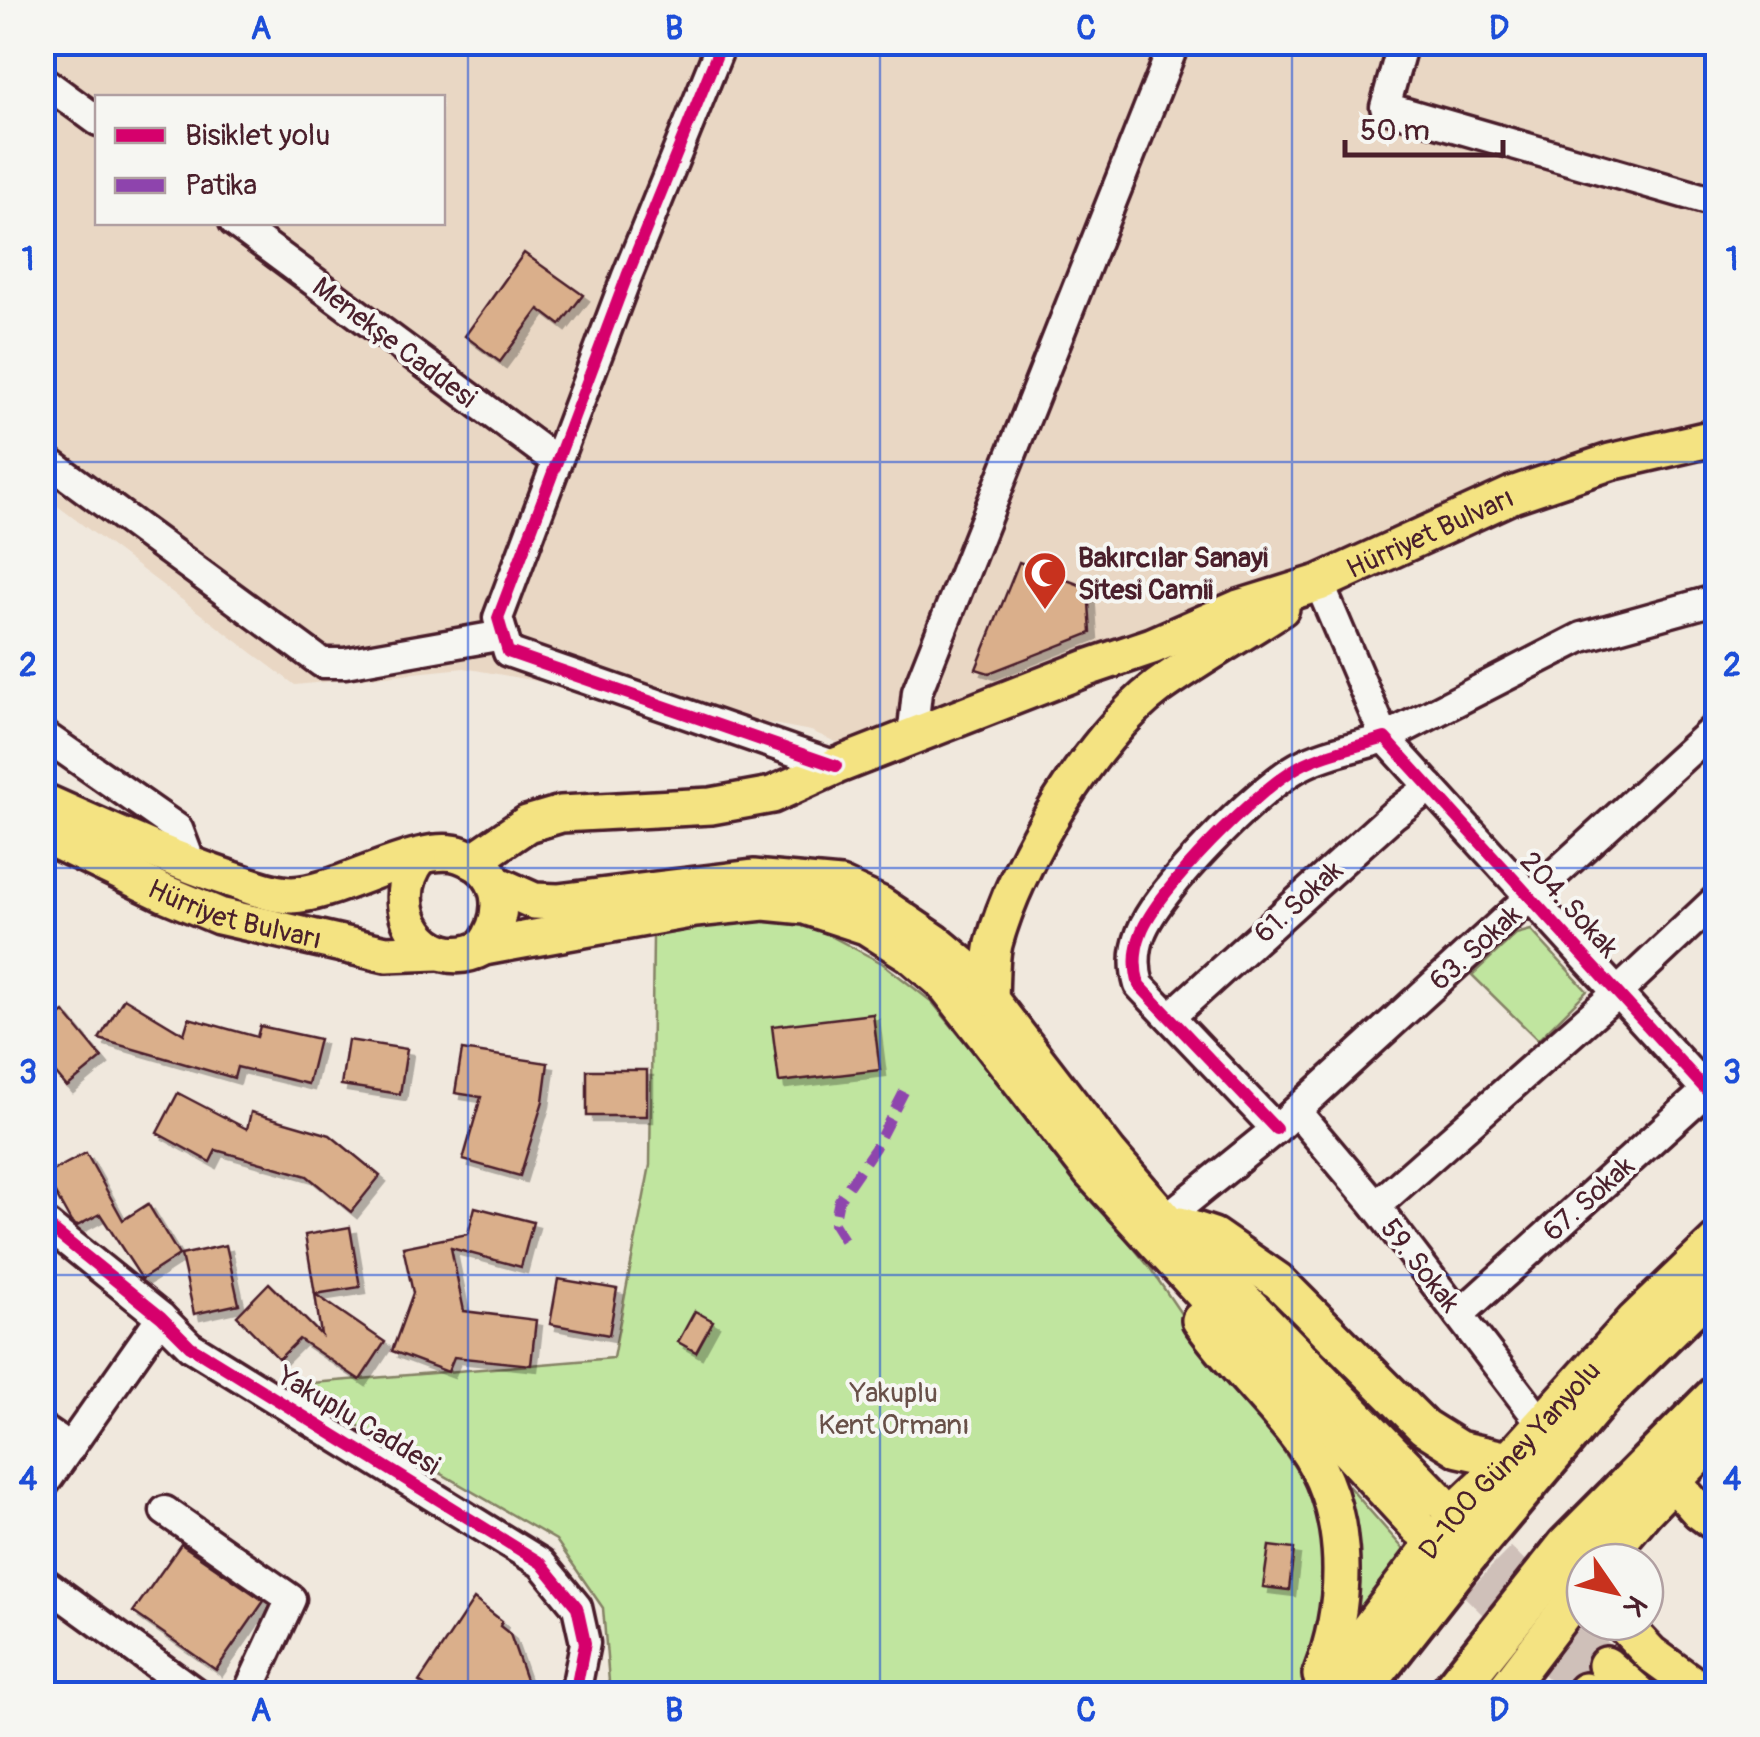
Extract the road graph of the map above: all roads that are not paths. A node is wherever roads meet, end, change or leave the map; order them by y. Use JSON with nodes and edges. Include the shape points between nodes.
{"nodes":[{"id":1,"x":1175,"y":42,"type":"edge"},
{"id":2,"x":1403,"y":42,"type":"edge"},
{"id":3,"x":715,"y":46,"type":"edge"},
{"id":4,"x":42,"y":80,"type":"edge"},
{"id":5,"x":95,"y":119,"type":"edge"},
{"id":6,"x":1718,"y":202,"type":"edge"},
{"id":7,"x":238,"y":225,"type":"edge"},
{"id":8,"x":1718,"y":437,"type":"edge"},
{"id":9,"x":42,"y":456,"type":"edge"},
{"id":10,"x":556,"y":461,"type":"junction"},
{"id":11,"x":1319,"y":584,"type":"junction"},
{"id":12,"x":1718,"y":599,"type":"edge"},
{"id":13,"x":503,"y":635,"type":"junction"},
{"id":14,"x":1718,"y":725,"type":"edge"},
{"id":15,"x":42,"y":734,"type":"edge"},
{"id":16,"x":912,"y":738,"type":"junction"},
{"id":17,"x":1385,"y":738,"type":"junction"},
{"id":18,"x":836,"y":766,"type":"junction"},
{"id":19,"x":1430,"y":788,"type":"junction"},
{"id":20,"x":42,"y":800,"type":"edge"},
{"id":21,"x":42,"y":834,"type":"edge"},
{"id":22,"x":419,"y":858,"type":"junction"},
{"id":23,"x":192,"y":866,"type":"junction"},
{"id":24,"x":484,"y":873,"type":"junction"},
{"id":25,"x":1530,"y":897,"type":"junction"},
{"id":26,"x":1718,"y":898,"type":"edge"},
{"id":27,"x":484,"y":947,"type":"junction"},
{"id":28,"x":436,"y":952,"type":"junction"},
{"id":29,"x":1617,"y":993,"type":"junction"},
{"id":30,"x":990,"y":998,"type":"junction"},
{"id":31,"x":1170,"y":1018,"type":"junction"},
{"id":32,"x":1714,"y":1092,"type":"edge"},
{"id":33,"x":1286,"y":1120,"type":"junction"},
{"id":34,"x":1376,"y":1206,"type":"junction"},
{"id":35,"x":1150,"y":1219,"type":"junction"},
{"id":36,"x":42,"y":1221,"type":"edge"},
{"id":37,"x":1718,"y":1240,"type":"edge"},
{"id":38,"x":1718,"y":1278,"type":"edge"},
{"id":39,"x":1459,"y":1315,"type":"junction"},
{"id":40,"x":161,"y":1318,"type":"junction"},
{"id":41,"x":1718,"y":1396,"type":"edge"},
{"id":42,"x":1542,"y":1424,"type":"junction"},
{"id":43,"x":42,"y":1429,"type":"edge"},
{"id":44,"x":1718,"y":1435,"type":"edge"},
{"id":45,"x":70,"y":1448,"type":"junction"},
{"id":46,"x":1509,"y":1460,"type":"junction"},
{"id":47,"x":1673,"y":1482,"type":"junction"},
{"id":48,"x":42,"y":1487,"type":"edge"},
{"id":49,"x":165,"y":1511,"type":"dead end"},
{"id":50,"x":1429,"y":1514,"type":"tunnel mouth"},
{"id":51,"x":1718,"y":1525,"type":"edge"},
{"id":52,"x":1620,"y":1542,"type":"edge"},
{"id":53,"x":42,"y":1581,"type":"edge"},
{"id":54,"x":1565,"y":1611,"type":"edge"},
{"id":55,"x":1505,"y":1625,"type":"junction"},
{"id":56,"x":1640,"y":1642,"type":"tunnel mouth"},
{"id":57,"x":1593,"y":1683,"type":"tunnel mouth"},
{"id":58,"x":246,"y":1692,"type":"edge"},
{"id":59,"x":198,"y":1694,"type":"edge"},
{"id":60,"x":575,"y":1694,"type":"edge"},
{"id":61,"x":1316,"y":1694,"type":"edge"},
{"id":62,"x":1356,"y":1694,"type":"edge"},
{"id":63,"x":1451,"y":1694,"type":"edge"},
{"id":64,"x":1467,"y":1694,"type":"edge"},
{"id":65,"x":1502,"y":1694,"type":"edge"},
{"id":66,"x":1638,"y":1694,"type":"edge"},
{"id":67,"x":1706,"y":1694,"type":"edge"}],
"edges":[{"from":1,"to":16,"type":"street","via":[[917,692]]},
{"from":2,"to":6,"type":"street","via":[[1385,107]]},
{"from":3,"to":10,"type":"street"},
{"from":4,"to":5,"type":"street"},
{"from":7,"to":10,"type":"street","name":"Menekşe Caddesi"},
{"from":8,"to":11,"type":"main road","name":"Hürriyet Bulvarı","via":[[1610,462],[1512,496]]},
{"from":9,"to":13,"type":"street","via":[[322,663]]},
{"from":10,"to":13,"type":"street","via":[[498,618]]},
{"from":11,"to":16,"type":"main road","name":"Hürriyet Bulvarı","via":[[1239,608]]},
{"from":11,"to":17,"type":"street","name":"204. Sokak"},
{"from":11,"to":30,"type":"main road","via":[[1156,689],[1116,727],[1051,819],[1017,882],[993,947]]},
{"from":12,"to":17,"type":"street","name":"59. Sokak","via":[[1582,637]]},
{"from":13,"to":18,"type":"street","via":[[508,652]]},
{"from":14,"to":25,"type":"street","name":"63. Sokak"},
{"from":15,"to":23,"type":"street","via":[[178,829]]},
{"from":16,"to":18,"type":"main road","name":"Hürriyet Bulvarı"},
{"from":17,"to":19,"type":"street","name":"204. Sokak"},
{"from":17,"to":31,"type":"street","name":"59. Sokak","via":[[1298,766],[1211,841],[1166,895],[1141,932],[1134,967],[1139,986]]},
{"from":18,"to":24,"type":"main road","name":"Hürriyet Bulvarı","via":[[772,796],[562,814],[527,824]]},
{"from":19,"to":25,"type":"street","name":"204. Sokak"},
{"from":19,"to":31,"type":"street","name":"61. Sokak"},
{"from":20,"to":23,"type":"main road","name":"Hürriyet Bulvarı"},
{"from":21,"to":28,"type":"main road","name":"Hürriyet Bulvarı","via":[[219,916],[386,954]]},
{"from":22,"to":23,"type":"main road","name":"Hürriyet Bulvarı","via":[[291,895]]},
{"from":22,"to":24,"type":"main road","via":[[463,855]]},
{"from":22,"to":28,"type":"main road","via":[[406,878],[404,910]]},
{"from":24,"to":27,"type":"main road","via":[[501,894],[498,924]]},
{"from":24,"to":30,"type":"main road","via":[[534,901],[558,902],[753,878],[840,886],[935,942]]},
{"from":25,"to":29,"type":"street","name":"204. Sokak"},
{"from":25,"to":33,"type":"street","name":"63. Sokak"},
{"from":26,"to":29,"type":"street"},
{"from":27,"to":28,"type":"main road","via":[[471,954]]},
{"from":27,"to":35,"type":"main road","via":[[764,902],[806,906],[866,926],[944,983],[1092,1172]]},
{"from":29,"to":32,"type":"street","name":"204. Sokak"},
{"from":29,"to":34,"type":"street"},
{"from":30,"to":35,"type":"main road","via":[[1110,1154]]},
{"from":31,"to":33,"type":"street","name":"59. Sokak"},
{"from":32,"to":39,"type":"street","name":"67. Sokak"},
{"from":33,"to":34,"type":"street","name":"59. Sokak"},
{"from":33,"to":35,"type":"street","name":"63. Sokak"},
{"from":34,"to":39,"type":"street","name":"59. Sokak"},
{"from":35,"to":46,"type":"main road","via":[[1213,1236],[1278,1282],[1424,1427],[1458,1449]]},
{"from":35,"to":50,"type":"main road"},
{"from":35,"to":61,"type":"main road","via":[[1206,1329],[1298,1435],[1326,1489],[1342,1560],[1342,1597]]},
{"from":36,"to":40,"type":"street","name":"Yakuplu Caddesi"},
{"from":37,"to":42,"type":"main road","name":"D-100 Güney Yanyolu"},
{"from":38,"to":62,"type":"highway","via":[[1591,1407]]},
{"from":39,"to":42,"type":"street","name":"59. Sokak"},
{"from":40,"to":45,"type":"street"},
{"from":40,"to":60,"type":"street","name":"Yakuplu Caddesi","via":[[190,1346],[541,1562],[577,1607],[585,1643]]},
{"from":41,"to":55,"type":"highway","via":[[1568,1547]]},
{"from":42,"to":46,"type":"main road","name":"D-100 Güney Yanyolu"},
{"from":43,"to":45,"type":"street"},
{"from":44,"to":47,"type":"main road"},
{"from":45,"to":48,"type":"street"},
{"from":46,"to":61,"type":"main road","name":"D-100 Güney Yanyolu","via":[[1465,1502]]},
{"from":47,"to":51,"type":"main road"},
{"from":47,"to":52,"type":"main road"},
{"from":49,"to":58,"type":"street","via":[[291,1598]]},
{"from":53,"to":59,"type":"street"},
{"from":54,"to":65,"type":"main road"},
{"from":55,"to":63,"type":"highway"},
{"from":55,"to":64,"type":"highway"},
{"from":56,"to":67,"type":"main road"},
{"from":57,"to":66,"type":"main road"}]}
